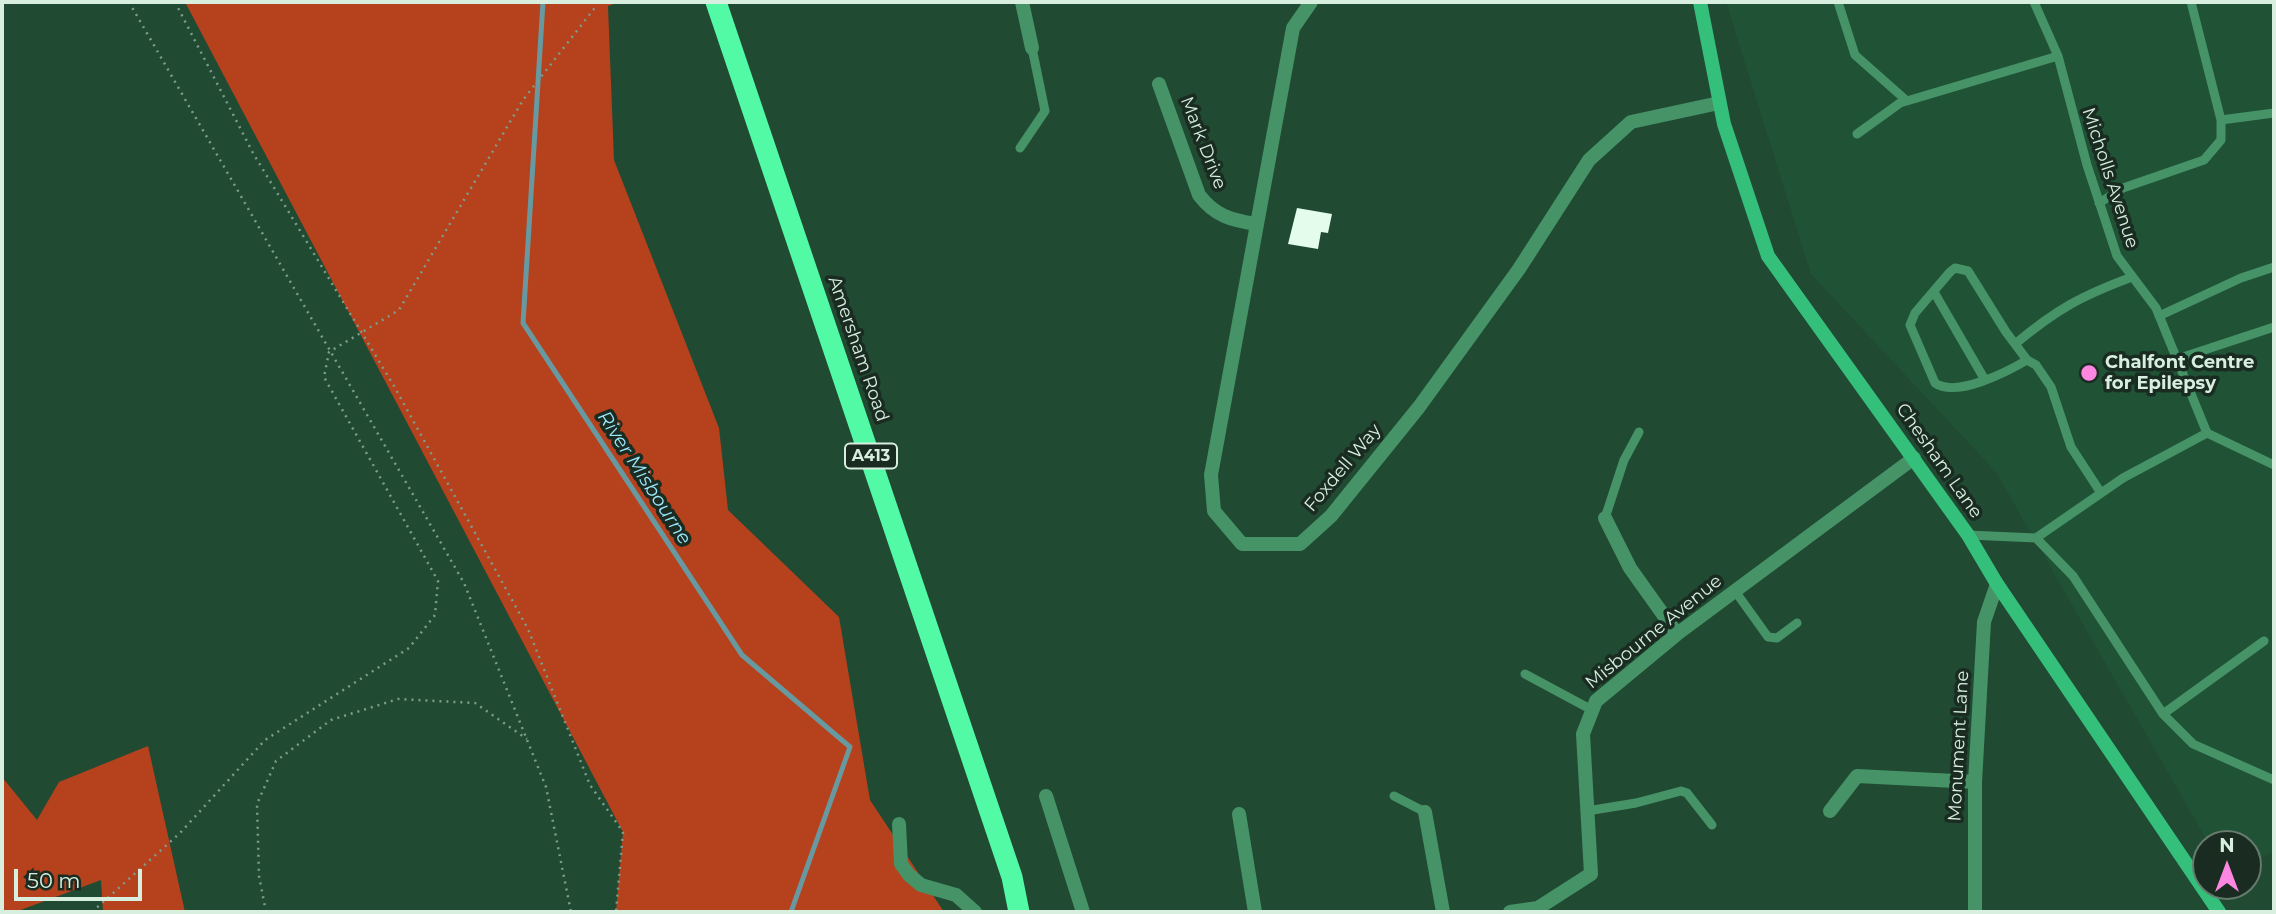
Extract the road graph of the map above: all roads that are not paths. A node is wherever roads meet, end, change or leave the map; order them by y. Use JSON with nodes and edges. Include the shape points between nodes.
{"nodes":[{"id":1,"x":716,"y":2,"type":"edge"},
{"id":2,"x":1022,"y":2,"type":"edge"},
{"id":3,"x":1700,"y":2,"type":"edge"},
{"id":4,"x":1838,"y":2,"type":"edge"},
{"id":5,"x":2034,"y":2,"type":"edge"},
{"id":6,"x":2191,"y":2,"type":"edge"},
{"id":7,"x":1308,"y":3,"type":"edge"},
{"id":8,"x":1032,"y":48,"type":"joint"},
{"id":9,"x":2059,"y":56,"type":"junction"},
{"id":10,"x":1159,"y":84,"type":"dead end"},
{"id":11,"x":1906,"y":101,"type":"junction"},
{"id":12,"x":1719,"y":103,"type":"junction"},
{"id":13,"x":2274,"y":113,"type":"edge"},
{"id":14,"x":2221,"y":120,"type":"junction"},
{"id":15,"x":1857,"y":134,"type":"dead end"},
{"id":16,"x":1020,"y":148,"type":"dead end"},
{"id":17,"x":2099,"y":203,"type":"junction"},
{"id":18,"x":1256,"y":224,"type":"junction"},
{"id":19,"x":2274,"y":267,"type":"edge"},
{"id":20,"x":2132,"y":277,"type":"junction"},
{"id":21,"x":1934,"y":292,"type":"junction"},
{"id":22,"x":2159,"y":316,"type":"junction"},
{"id":23,"x":2274,"y":327,"type":"edge"},
{"id":24,"x":2015,"y":344,"type":"junction"},
{"id":25,"x":2176,"y":359,"type":"junction"},
{"id":26,"x":2027,"y":360,"type":"junction"},
{"id":27,"x":1985,"y":380,"type":"junction"},
{"id":28,"x":1639,"y":432,"type":"dead end"},
{"id":29,"x":2207,"y":433,"type":"junction"},
{"id":30,"x":1914,"y":458,"type":"junction"},
{"id":31,"x":2274,"y":465,"type":"edge"},
{"id":32,"x":2101,"y":493,"type":"junction"},
{"id":33,"x":1605,"y":518,"type":"joint"},
{"id":34,"x":1968,"y":535,"type":"junction"},
{"id":35,"x":2036,"y":538,"type":"junction"},
{"id":36,"x":1997,"y":584,"type":"junction"},
{"id":37,"x":1735,"y":591,"type":"junction"},
{"id":38,"x":1797,"y":623,"type":"dead end"},
{"id":39,"x":1677,"y":634,"type":"junction"},
{"id":40,"x":2264,"y":641,"type":"dead end"},
{"id":41,"x":1525,"y":674,"type":"dead end"},
{"id":42,"x":1592,"y":710,"type":"junction"},
{"id":43,"x":2163,"y":714,"type":"junction"},
{"id":44,"x":2274,"y":780,"type":"edge"},
{"id":45,"x":1975,"y":782,"type":"junction"},
{"id":46,"x":1046,"y":796,"type":"dead end"},
{"id":47,"x":1394,"y":796,"type":"dead end"},
{"id":48,"x":1587,"y":811,"type":"junction"},
{"id":49,"x":1830,"y":811,"type":"dead end"},
{"id":50,"x":1424,"y":812,"type":"joint"},
{"id":51,"x":1238,"y":814,"type":"dead end"},
{"id":52,"x":898,"y":824,"type":"dead end"},
{"id":53,"x":1712,"y":825,"type":"dead end"},
{"id":54,"x":1539,"y":910,"type":"edge"},
{"id":55,"x":975,"y":912,"type":"edge"},
{"id":56,"x":1019,"y":912,"type":"edge"},
{"id":57,"x":1083,"y":912,"type":"edge"},
{"id":58,"x":1255,"y":912,"type":"edge"},
{"id":59,"x":1443,"y":912,"type":"edge"},
{"id":60,"x":1510,"y":912,"type":"edge"},
{"id":61,"x":1975,"y":912,"type":"edge"},
{"id":62,"x":2219,"y":912,"type":"edge"}],
"edges":[{"from":1,"to":56,"type":"highway","name":"Amersham Road","number":"A413","via":[[943,666],[1012,877]]},
{"from":2,"to":8,"type":"street"},
{"from":3,"to":12,"type":"street","name":"Chesham Lane"},
{"from":4,"to":11,"type":"lane","via":[[1855,55]]},
{"from":5,"to":9,"type":"lane","name":"Micholls Avenue"},
{"from":6,"to":14,"type":"lane"},
{"from":7,"to":18,"type":"street","name":"Foxdell Way","via":[[1293,28]]},
{"from":8,"to":16,"type":"lane","via":[[1045,111]]},
{"from":9,"to":11,"type":"lane"},
{"from":9,"to":17,"type":"lane","name":"Micholls Avenue"},
{"from":10,"to":18,"type":"street","name":"Mark Drive","via":[[1199,195],[1226,219]]},
{"from":11,"to":15,"type":"lane"},
{"from":12,"to":18,"type":"street","name":"Foxdell Way","via":[[1631,122],[1589,160],[1519,269],[1419,407],[1331,516],[1300,544],[1242,544],[1214,510],[1211,475]]},
{"from":12,"to":30,"type":"street","name":"Chesham Lane","via":[[1768,256]]},
{"from":13,"to":14,"type":"lane"},
{"from":14,"to":17,"type":"lane","via":[[2221,140],[2204,160],[2123,188]]},
{"from":17,"to":20,"type":"lane","name":"Micholls Avenue","via":[[2117,256]]},
{"from":19,"to":22,"type":"lane"},
{"from":20,"to":22,"type":"lane","name":"Micholls Avenue"},
{"from":20,"to":24,"type":"lane","via":[[2078,297]]},
{"from":21,"to":24,"type":"lane","via":[[1955,268],[1968,271]]},
{"from":21,"to":27,"type":"lane"},
{"from":21,"to":27,"type":"lane","via":[[1910,325],[1935,383],[1955,389]]},
{"from":22,"to":25,"type":"lane","name":"Micholls Avenue"},
{"from":23,"to":25,"type":"lane"},
{"from":24,"to":26,"type":"lane"},
{"from":25,"to":29,"type":"lane","name":"Micholls Avenue"},
{"from":26,"to":27,"type":"lane"},
{"from":26,"to":32,"type":"lane","via":[[2052,387],[2071,447]]},
{"from":28,"to":33,"type":"lane","via":[[1624,460]]},
{"from":29,"to":31,"type":"lane"},
{"from":29,"to":32,"type":"lane"},
{"from":30,"to":34,"type":"street","name":"Chesham Lane"},
{"from":30,"to":37,"type":"street","name":"Misbourne Avenue"},
{"from":32,"to":35,"type":"lane"},
{"from":33,"to":39,"type":"street","via":[[1630,568]]},
{"from":34,"to":35,"type":"lane"},
{"from":34,"to":36,"type":"street","name":"Chesham Lane"},
{"from":35,"to":43,"type":"lane","via":[[2073,576]]},
{"from":36,"to":45,"type":"street","name":"Monument Lane","via":[[1984,622]]},
{"from":36,"to":62,"type":"street","name":"Chesham Lane"},
{"from":37,"to":38,"type":"lane","via":[[1768,637],[1777,638]]},
{"from":37,"to":39,"type":"street","name":"Misbourne Avenue"},
{"from":39,"to":42,"type":"street","name":"Misbourne Avenue","via":[[1596,701]]},
{"from":40,"to":43,"type":"lane"},
{"from":41,"to":42,"type":"lane"},
{"from":42,"to":48,"type":"street","name":"Misbourne Avenue","via":[[1583,734]]},
{"from":43,"to":44,"type":"lane","via":[[2193,744]]},
{"from":45,"to":49,"type":"street","via":[[1857,776]]},
{"from":45,"to":61,"type":"street","name":"Monument Lane"},
{"from":46,"to":57,"type":"street"},
{"from":47,"to":50,"type":"lane"},
{"from":48,"to":53,"type":"lane","via":[[1681,791]]},
{"from":48,"to":54,"type":"street","name":"Misbourne Avenue","via":[[1591,874]]},
{"from":50,"to":59,"type":"street"},
{"from":51,"to":58,"type":"street"},
{"from":52,"to":55,"type":"street","via":[[901,864],[909,875],[920,885],[956,895]]},
{"from":54,"to":60,"type":"street","name":"Misbourne Avenue"}]}
